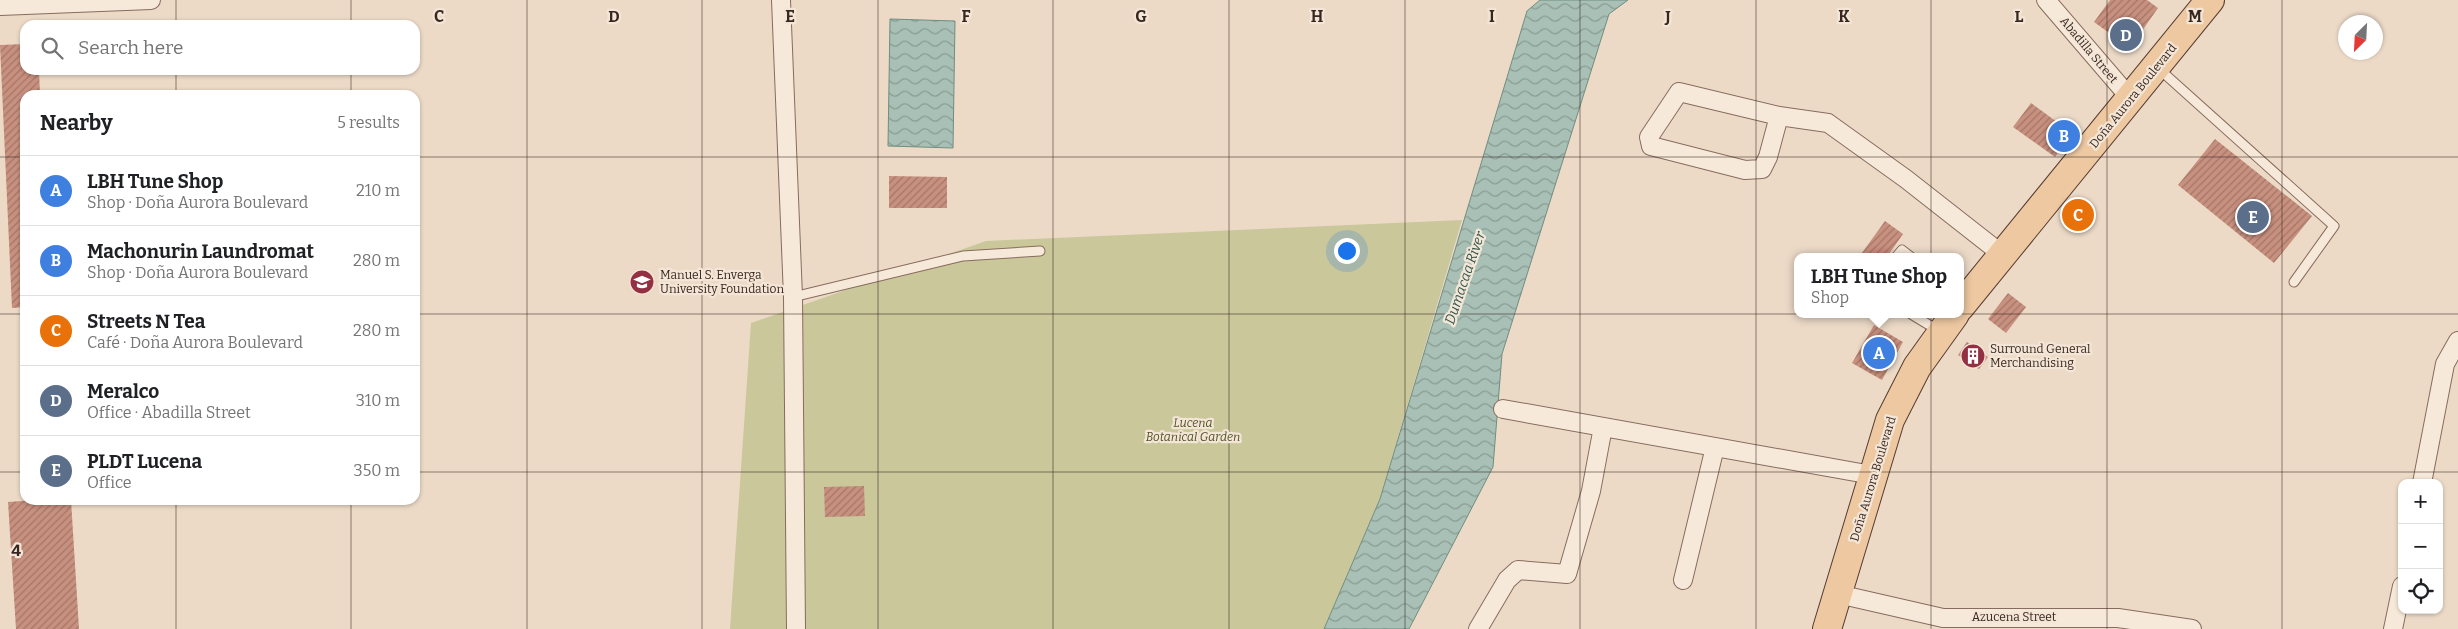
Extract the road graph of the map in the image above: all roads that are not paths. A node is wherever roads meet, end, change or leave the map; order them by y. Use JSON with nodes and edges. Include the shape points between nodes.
{"nodes":[{"id":1,"x":150,"y":0,"type":"edge"},
{"id":2,"x":780,"y":0,"type":"edge"},
{"id":3,"x":2046,"y":0,"type":"edge"},
{"id":4,"x":2210,"y":0,"type":"edge"},
{"id":5,"x":0,"y":6,"type":"edge"},
{"id":6,"x":2156,"y":67,"type":"junction"},
{"id":7,"x":2131,"y":99,"type":"junction"},
{"id":8,"x":1779,"y":116,"type":"junction"},
{"id":9,"x":1040,"y":251,"type":"dead end"},
{"id":10,"x":2003,"y":255,"type":"junction"},
{"id":11,"x":2294,"y":282,"type":"dead end"},
{"id":12,"x":793,"y":297,"type":"junction"},
{"id":13,"x":1964,"y":302,"type":"edge"},
{"id":14,"x":1951,"y":318,"type":"edge"},
{"id":15,"x":2458,"y":341,"type":"edge"},
{"id":16,"x":1503,"y":409,"type":"dead end"},
{"id":17,"x":1603,"y":427,"type":"junction"},
{"id":18,"x":1715,"y":447,"type":"junction"},
{"id":19,"x":1872,"y":475,"type":"junction"},
{"id":20,"x":2423,"y":479,"type":"edge"},
{"id":21,"x":1683,"y":580,"type":"dead end"},
{"id":22,"x":1838,"y":594,"type":"junction"},
{"id":23,"x":2398,"y":605,"type":"edge"},
{"id":24,"x":1979,"y":623,"type":"edge"},
{"id":25,"x":2030,"y":623,"type":"edge"},
{"id":26,"x":796,"y":629,"type":"edge"},
{"id":27,"x":1478,"y":629,"type":"edge"},
{"id":28,"x":1827,"y":629,"type":"edge"},
{"id":29,"x":2192,"y":629,"type":"edge"},
{"id":30,"x":2393,"y":629,"type":"edge"}],
"edges":[{"from":1,"to":5,"type":"street"},
{"from":2,"to":12,"type":"street"},
{"from":3,"to":7,"type":"street","name":"Abadilla Street"},
{"from":4,"to":6,"type":"main road","name":"Doña Aurora Boulevard"},
{"from":6,"to":7,"type":"main road","name":"Doña Aurora Boulevard"},
{"from":6,"to":11,"type":"lane","via":[[2334,226]]},
{"from":7,"to":10,"type":"main road","name":"Doña Aurora Boulevard"},
{"from":8,"to":8,"type":"street","via":[[1679,92],[1649,137],[1650,146],[1745,170],[1762,169]]},
{"from":8,"to":10,"type":"street","via":[[1828,123]]},
{"from":9,"to":12,"type":"lane","via":[[963,256]]},
{"from":10,"to":13,"type":"main road","name":"Doña Aurora Boulevard"},
{"from":12,"to":26,"type":"street"},
{"from":14,"to":19,"type":"main road","name":"Doña Aurora Boulevard","via":[[1917,367],[1890,420]]},
{"from":15,"to":20,"type":"street","via":[[2445,364]]},
{"from":16,"to":17,"type":"street"},
{"from":17,"to":18,"type":"street"},
{"from":17,"to":27,"type":"street","via":[[1591,491],[1567,574],[1518,570],[1507,580]]},
{"from":18,"to":19,"type":"street"},
{"from":18,"to":21,"type":"street"},
{"from":19,"to":22,"type":"main road","name":"Doña Aurora Boulevard"},
{"from":22,"to":24,"type":"street","name":"Azucena Street"},
{"from":22,"to":28,"type":"main road","name":"Doña Aurora Boulevard"},
{"from":23,"to":30,"type":"street"},
{"from":24,"to":25,"type":"street","name":"Azucena Street"},
{"from":25,"to":29,"type":"street","name":"Azucena Street","via":[[2118,618]]}]}
